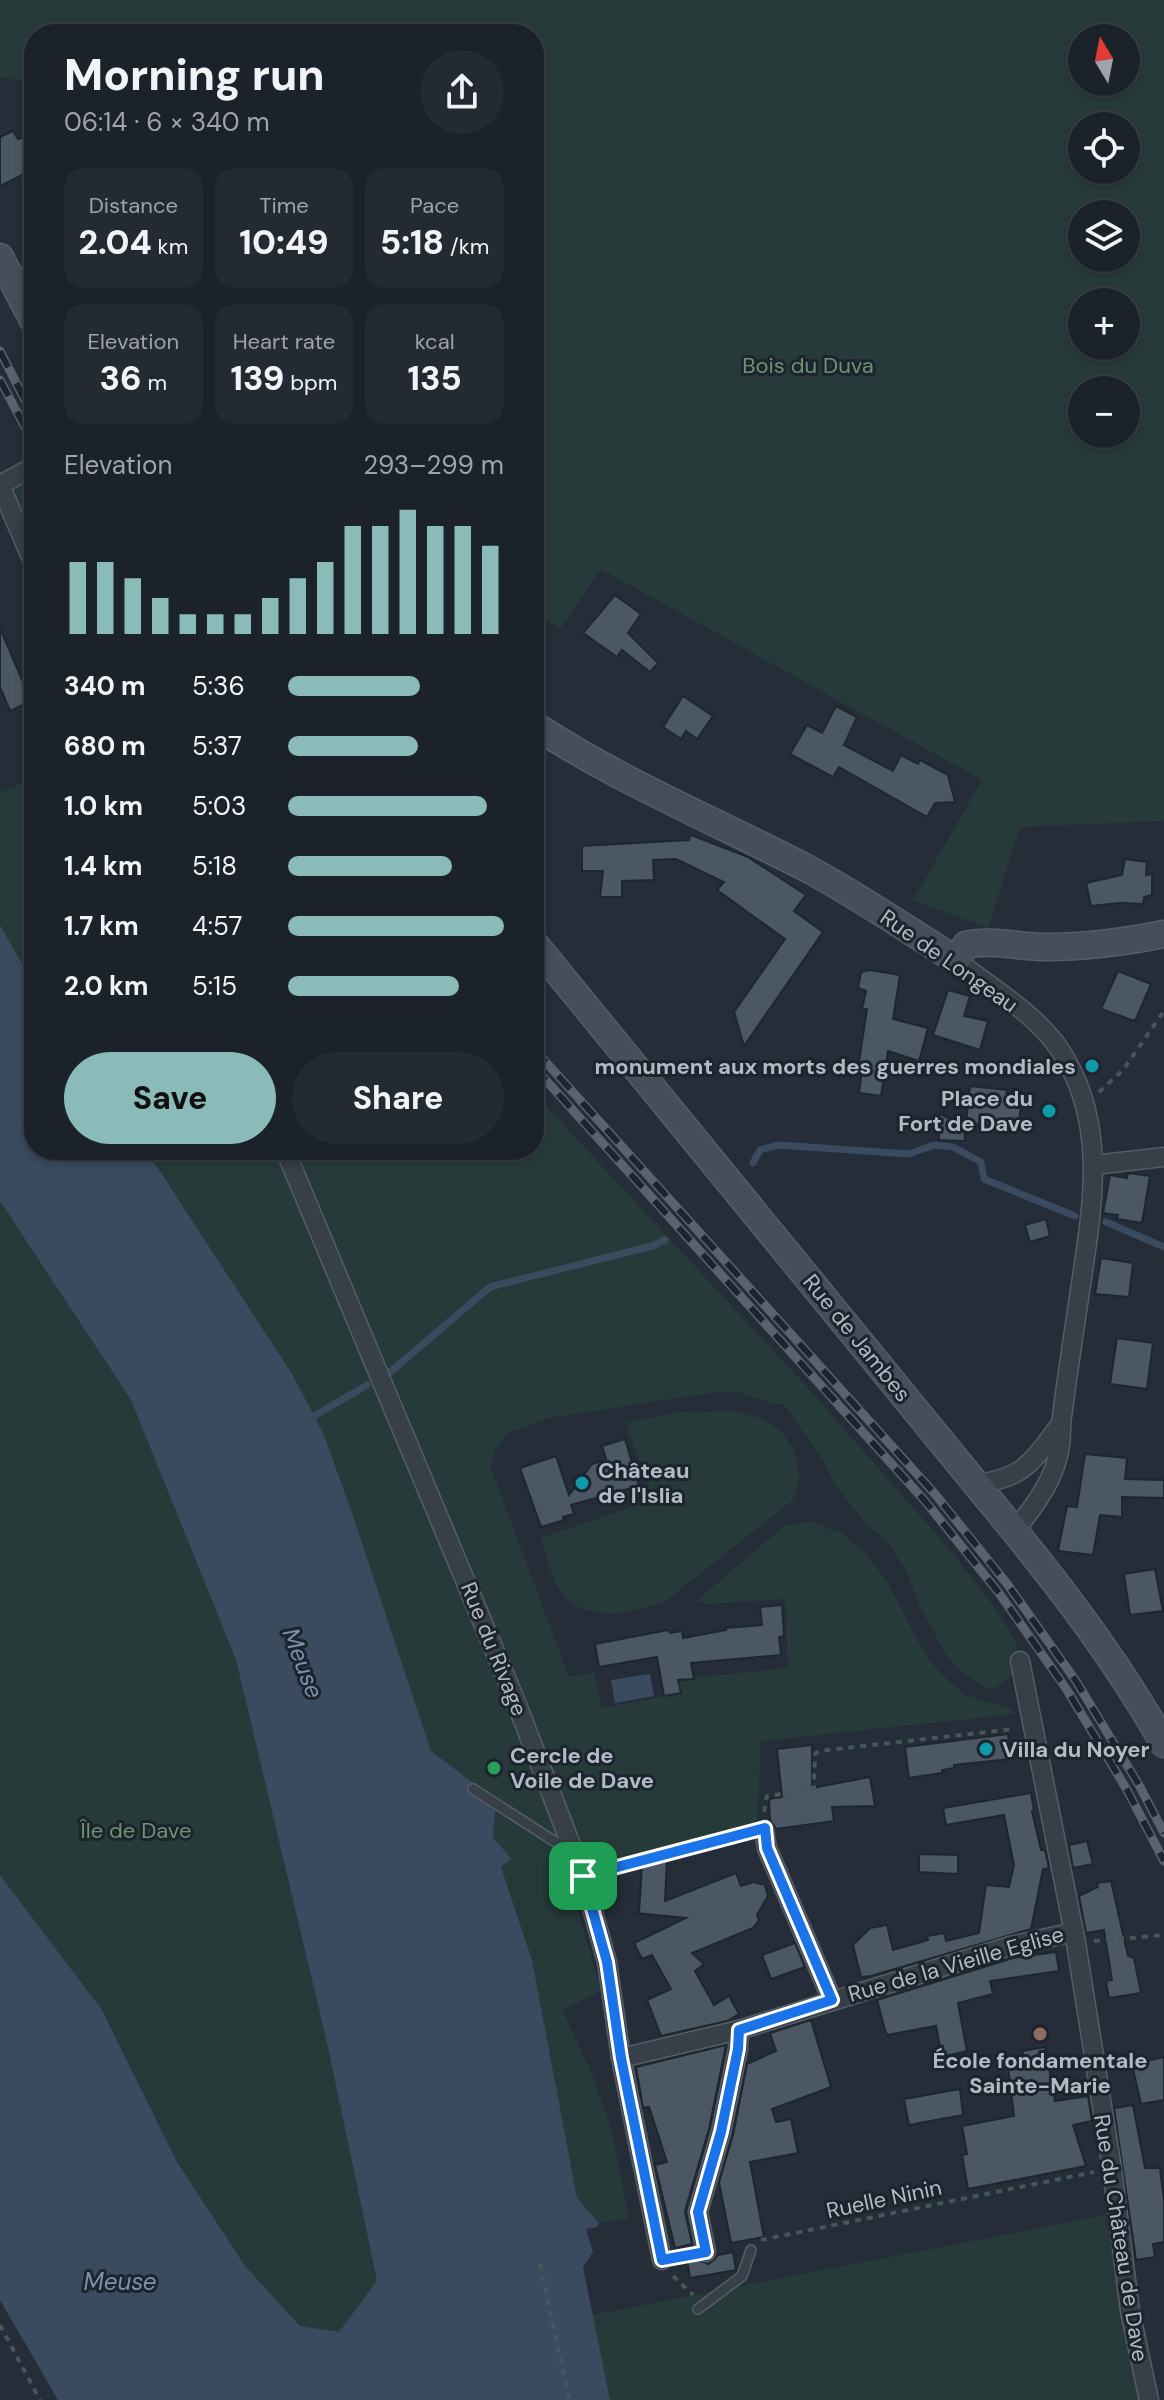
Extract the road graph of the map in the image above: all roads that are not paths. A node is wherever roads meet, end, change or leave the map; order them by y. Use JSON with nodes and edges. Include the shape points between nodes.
{"nodes":[{"id":1,"x":0,"y":257,"type":"edge"},
{"id":2,"x":24,"y":303,"type":"edge"},
{"id":3,"x":24,"y":472,"type":"edge"},
{"id":4,"x":0,"y":485,"type":"edge"},
{"id":5,"x":24,"y":541,"type":"edge"},
{"id":6,"x":544,"y":732,"type":"edge"},
{"id":7,"x":1164,"y":934,"type":"edge"},
{"id":8,"x":544,"y":955,"type":"edge"},
{"id":9,"x":956,"y":960,"type":"junction"},
{"id":10,"x":1164,"y":1157,"type":"edge"},
{"id":11,"x":289,"y":1160,"type":"edge"},
{"id":12,"x":1094,"y":1165,"type":"junction"},
{"id":13,"x":1061,"y":1424,"type":"junction"},
{"id":14,"x":976,"y":1484,"type":"junction"},
{"id":15,"x":1016,"y":1529,"type":"junction"},
{"id":16,"x":1020,"y":1661,"type":"dead end"},
{"id":17,"x":1164,"y":1742,"type":"edge"},
{"id":18,"x":473,"y":1789,"type":"dead end"},
{"id":19,"x":764,"y":1830,"type":"road end"},
{"id":20,"x":576,"y":1855,"type":"junction"},
{"id":21,"x":1075,"y":1938,"type":"junction"},
{"id":22,"x":832,"y":2000,"type":"junction"},
{"id":23,"x":739,"y":2030,"type":"junction"},
{"id":24,"x":621,"y":2058,"type":"junction"},
{"id":25,"x":752,"y":2246,"type":"road end"},
{"id":26,"x":706,"y":2252,"type":"dead end"},
{"id":27,"x":662,"y":2260,"type":"road end"},
{"id":28,"x":698,"y":2309,"type":"dead end"},
{"id":29,"x":1149,"y":2400,"type":"edge"}],
"edges":[{"from":1,"to":2,"type":"main road"},
{"from":3,"to":4,"type":"street"},
{"from":4,"to":5,"type":"street"},
{"from":6,"to":9,"type":"main road","name":"Rue de Longeau","via":[[813,872]]},
{"from":7,"to":9,"type":"main road","via":[[1074,947],[981,941],[966,945]]},
{"from":8,"to":14,"type":"main road","name":"Rue de Jambes"},
{"from":9,"to":12,"type":"street","name":"Rue de Longeau","via":[[1056,1045],[1085,1104]]},
{"from":10,"to":12,"type":"street"},
{"from":11,"to":20,"type":"street","name":"Rue du Rivage"},
{"from":12,"to":13,"type":"street","name":"Rue de Longeau"},
{"from":13,"to":14,"type":"street","via":[[1027,1467],[1011,1478]]},
{"from":13,"to":15,"type":"street","name":"Rue de Longeau","via":[[1062,1446],[1054,1472]]},
{"from":14,"to":15,"type":"main road","name":"Rue de Jambes"},
{"from":15,"to":17,"type":"main road","name":"Rue de Jambes","via":[[1119,1670]]},
{"from":16,"to":21,"type":"street","name":"Rue de la Vieille Eglise"},
{"from":18,"to":20,"type":"lane"},
{"from":19,"to":22,"type":"street"},
{"from":20,"to":24,"type":"street","name":"Rue du Rivage","via":[[607,1962]]},
{"from":21,"to":22,"type":"street","name":"Rue de la Vieille Eglise","via":[[1010,1946]]},
{"from":21,"to":29,"type":"street","name":"Rue du Château de Dave","via":[[1130,2311]]},
{"from":22,"to":23,"type":"street","name":"Rue de la Vieille Eglise"},
{"from":23,"to":24,"type":"street","name":"Rue de la Vieille Eglise"},
{"from":23,"to":26,"type":"street","via":[[721,2132],[698,2212]]},
{"from":24,"to":27,"type":"street","name":"Rue du Rivage"},
{"from":25,"to":28,"type":"lane","via":[[742,2276]]}]}
